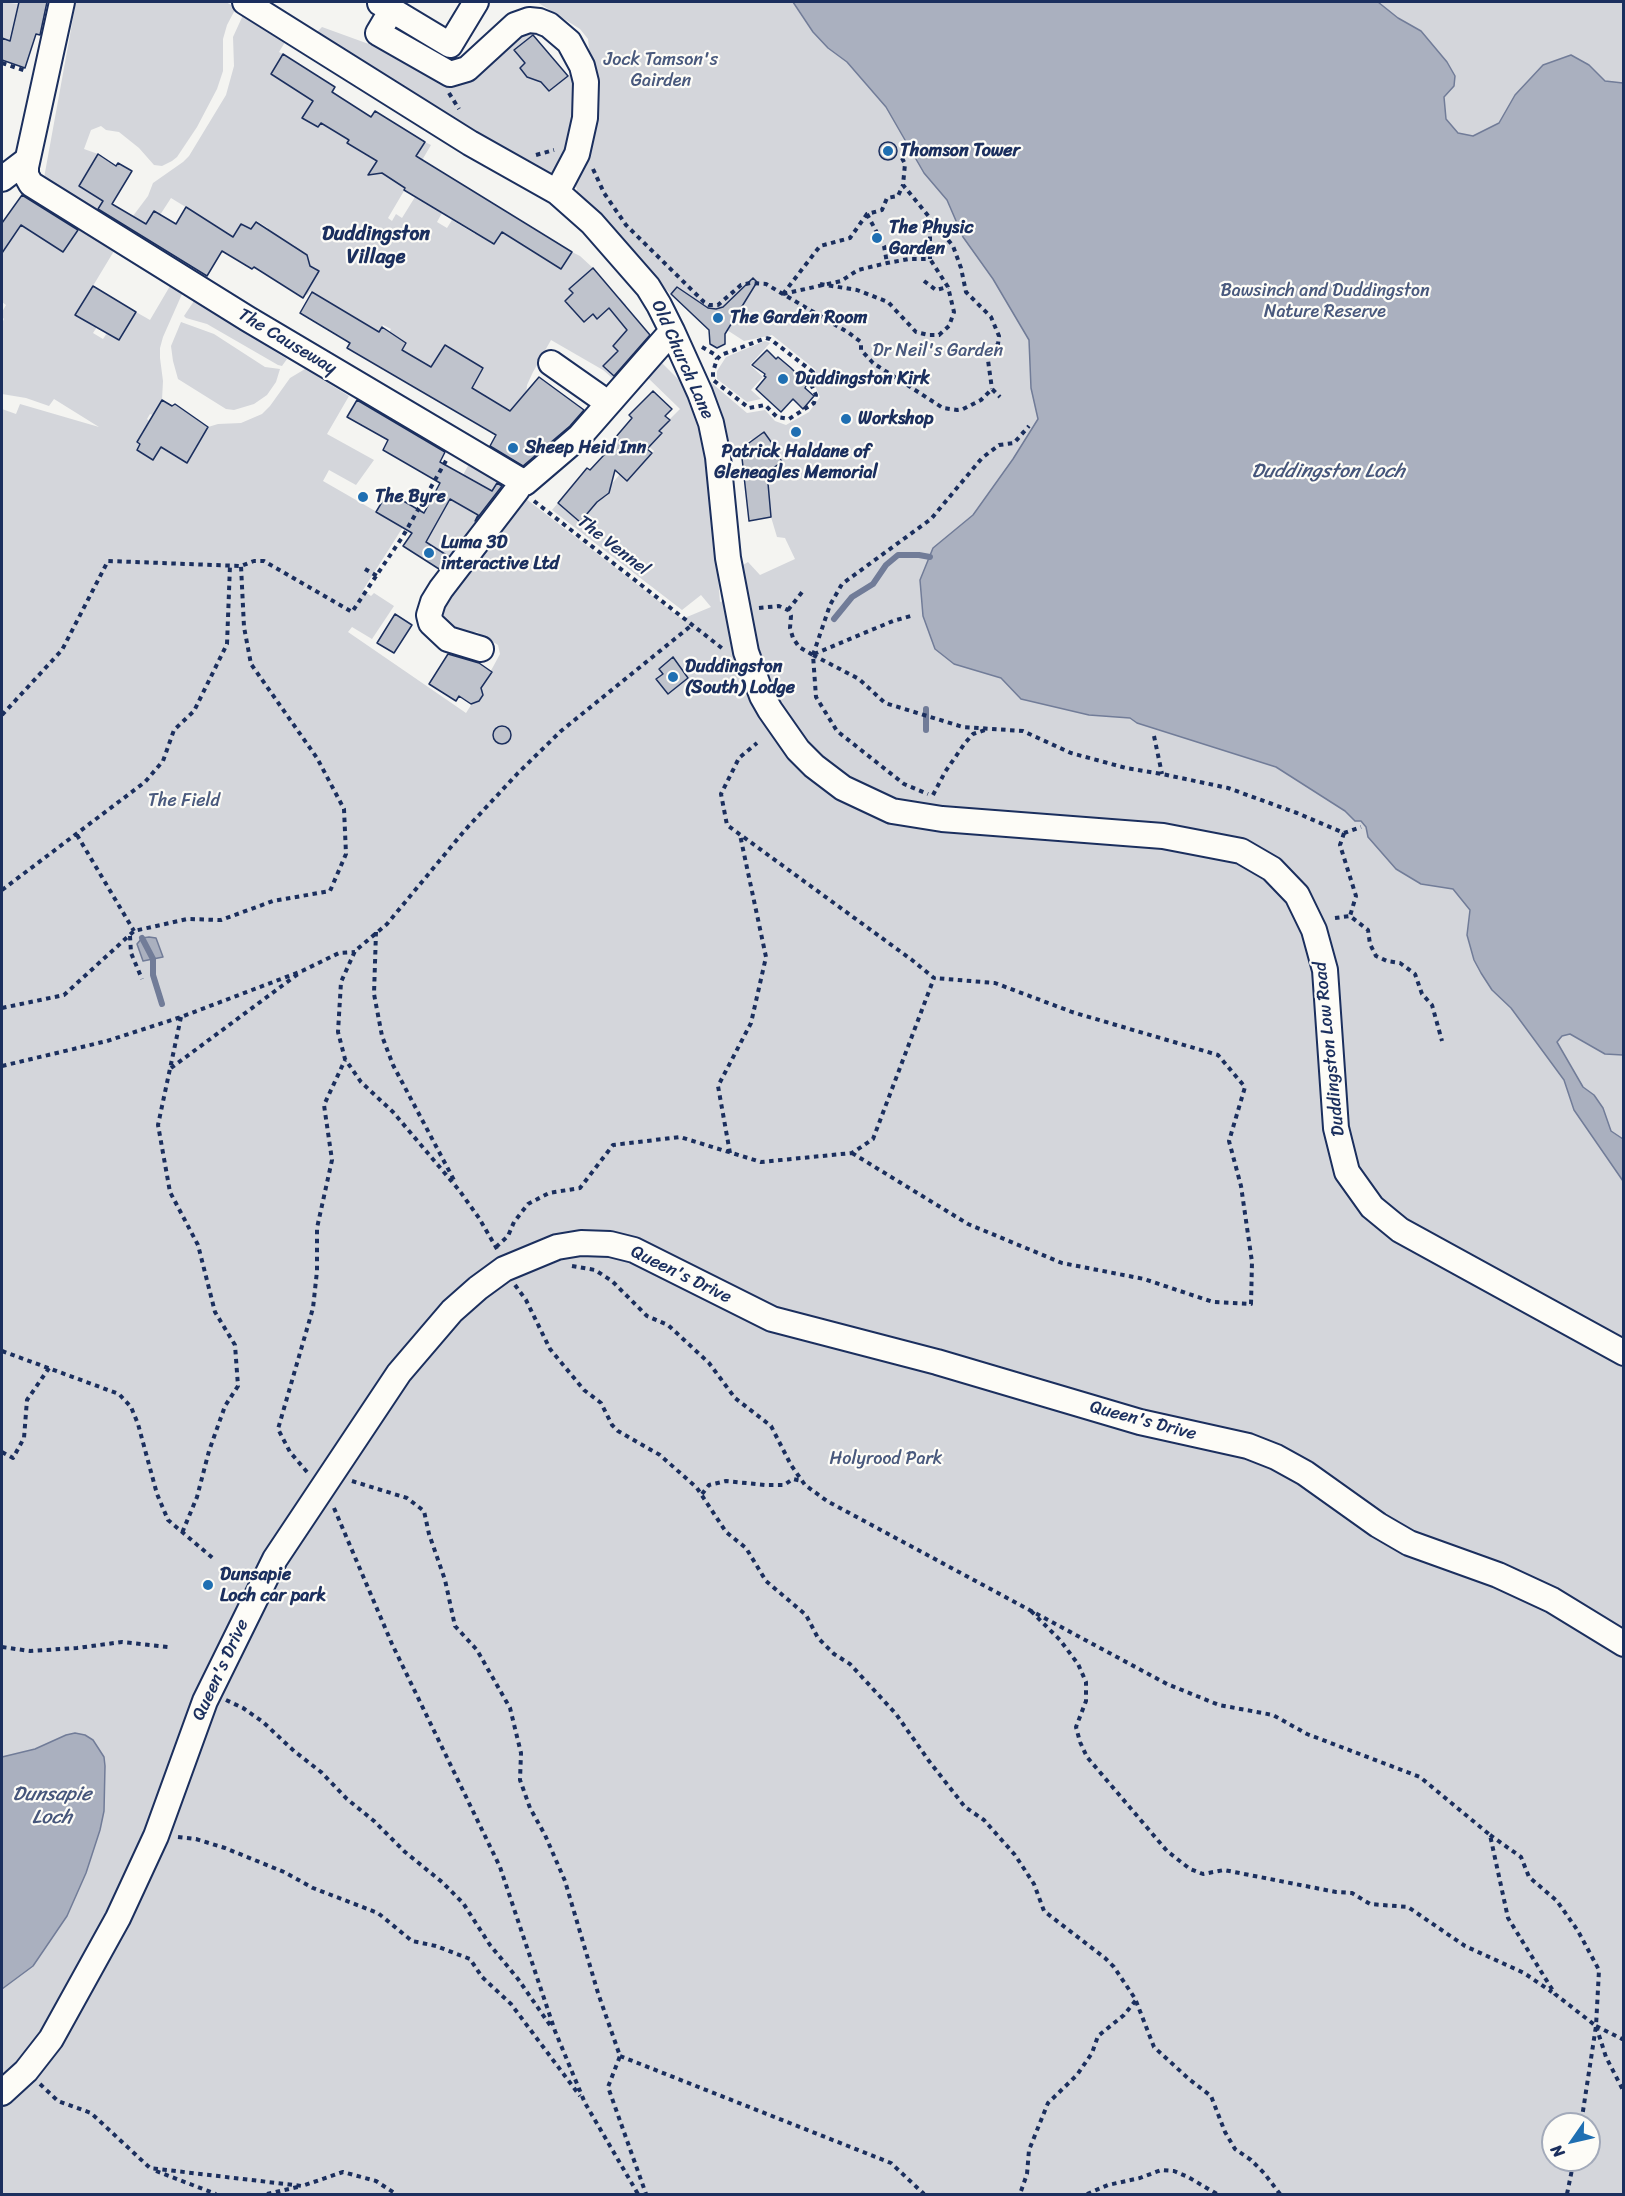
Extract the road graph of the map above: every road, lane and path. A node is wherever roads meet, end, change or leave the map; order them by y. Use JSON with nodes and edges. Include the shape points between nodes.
{"nodes":[{"id":1,"x":62,"y":2,"type":"edge"},
{"id":2,"x":244,"y":2,"type":"edge"},
{"id":3,"x":476,"y":2,"type":"edge"},
{"id":4,"x":385,"y":6,"type":"edge"},
{"id":5,"x":450,"y":74,"type":"junction"},
{"id":6,"x":459,"y":110,"type":"dead end"},
{"id":7,"x":577,"y":154,"type":"junction"},
{"id":8,"x":531,"y":155,"type":"dead end"},
{"id":9,"x":902,"y":158,"type":"dead end"},
{"id":10,"x":27,"y":160,"type":"junction"},
{"id":11,"x":2,"y":179,"type":"edge"},
{"id":12,"x":903,"y":185,"type":"junction"},
{"id":13,"x":557,"y":192,"type":"junction"},
{"id":14,"x":867,"y":214,"type":"junction"},
{"id":15,"x":930,"y":220,"type":"junction"},
{"id":16,"x":930,"y":259,"type":"junction"},
{"id":17,"x":887,"y":263,"type":"junction"},
{"id":18,"x":924,"y":280,"type":"dead end"},
{"id":19,"x":820,"y":284,"type":"junction"},
{"id":20,"x":946,"y":287,"type":"junction"},
{"id":21,"x":783,"y":294,"type":"junction"},
{"id":22,"x":672,"y":332,"type":"junction"},
{"id":23,"x":721,"y":355,"type":"joint"},
{"id":24,"x":551,"y":363,"type":"dead end"},
{"id":25,"x":992,"y":389,"type":"junction"},
{"id":26,"x":1000,"y":396,"type":"dead end"},
{"id":27,"x":608,"y":403,"type":"junction"},
{"id":28,"x":1029,"y":426,"type":"dead end"},
{"id":29,"x":456,"y":443,"type":"junction"},
{"id":30,"x":522,"y":481,"type":"junction"},
{"id":31,"x":230,"y":566,"type":"junction"},
{"id":32,"x":241,"y":566,"type":"junction"},
{"id":33,"x":365,"y":569,"type":"dead end"},
{"id":34,"x":377,"y":576,"type":"junction"},
{"id":35,"x":803,"y":591,"type":"dead end"},
{"id":36,"x":779,"y":606,"type":"dead end"},
{"id":37,"x":788,"y":610,"type":"junction"},
{"id":38,"x":914,"y":615,"type":"dead end"},
{"id":39,"x":692,"y":626,"type":"junction"},
{"id":40,"x":481,"y":649,"type":"dead end"},
{"id":41,"x":723,"y":649,"type":"dead end"},
{"id":42,"x":813,"y":655,"type":"junction"},
{"id":43,"x":755,"y":675,"type":"joint"},
{"id":44,"x":2,"y":716,"type":"edge"},
{"id":45,"x":987,"y":729,"type":"junction"},
{"id":46,"x":1154,"y":736,"type":"dead end"},
{"id":47,"x":757,"y":743,"type":"dead end"},
{"id":48,"x":1162,"y":774,"type":"junction"},
{"id":49,"x":933,"y":795,"type":"junction"},
{"id":50,"x":942,"y":819,"type":"junction"},
{"id":51,"x":1362,"y":828,"type":"dead end"},
{"id":52,"x":1344,"y":833,"type":"junction"},
{"id":53,"x":740,"y":834,"type":"junction"},
{"id":54,"x":77,"y":835,"type":"junction"},
{"id":55,"x":2,"y":890,"type":"edge"},
{"id":56,"x":1350,"y":916,"type":"junction"},
{"id":57,"x":1335,"y":918,"type":"dead end"},
{"id":58,"x":134,"y":931,"type":"junction"},
{"id":59,"x":376,"y":932,"type":"junction"},
{"id":60,"x":130,"y":935,"type":"junction"},
{"id":61,"x":355,"y":951,"type":"junction"},
{"id":62,"x":302,"y":971,"type":"junction"},
{"id":63,"x":934,"y":978,"type":"junction"},
{"id":64,"x":142,"y":979,"type":"dead end"},
{"id":65,"x":2,"y":1008,"type":"edge"},
{"id":66,"x":181,"y":1017,"type":"junction"},
{"id":67,"x":1442,"y":1041,"type":"dead end"},
{"id":68,"x":345,"y":1059,"type":"junction"},
{"id":69,"x":2,"y":1066,"type":"edge"},
{"id":70,"x":170,"y":1068,"type":"junction"},
{"id":71,"x":730,"y":1153,"type":"junction"},
{"id":72,"x":852,"y":1153,"type":"junction"},
{"id":73,"x":459,"y":1190,"type":"junction"},
{"id":74,"x":557,"y":1247,"type":"junction"},
{"id":75,"x":504,"y":1269,"type":"junction"},
{"id":76,"x":2,"y":1350,"type":"edge"},
{"id":77,"x":1623,"y":1353,"type":"edge"},
{"id":78,"x":49,"y":1368,"type":"junction"},
{"id":79,"x":2,"y":1452,"type":"edge"},
{"id":80,"x":327,"y":1480,"type":"junction"},
{"id":81,"x":802,"y":1481,"type":"junction"},
{"id":82,"x":702,"y":1494,"type":"junction"},
{"id":83,"x":182,"y":1533,"type":"junction"},
{"id":84,"x":215,"y":1560,"type":"dead end"},
{"id":85,"x":1026,"y":1606,"type":"junction"},
{"id":86,"x":1623,"y":1644,"type":"edge"},
{"id":87,"x":2,"y":1647,"type":"edge"},
{"id":88,"x":168,"y":1647,"type":"dead end"},
{"id":89,"x":209,"y":1692,"type":"junction"},
{"id":90,"x":1490,"y":1835,"type":"junction"},
{"id":91,"x":156,"y":1836,"type":"junction"},
{"id":92,"x":1555,"y":1994,"type":"junction"},
{"id":93,"x":1136,"y":2000,"type":"junction"},
{"id":94,"x":1596,"y":2026,"type":"junction"},
{"id":95,"x":555,"y":2031,"type":"junction"},
{"id":96,"x":1623,"y":2040,"type":"edge"},
{"id":97,"x":620,"y":2056,"type":"junction"},
{"id":98,"x":26,"y":2071,"type":"junction"},
{"id":99,"x":1623,"y":2092,"type":"edge"},
{"id":100,"x":2,"y":2093,"type":"edge"},
{"id":101,"x":585,"y":2103,"type":"junction"},
{"id":102,"x":1583,"y":2112,"type":"edge"},
{"id":103,"x":150,"y":2168,"type":"junction"},
{"id":104,"x":1572,"y":2172,"type":"edge"},
{"id":105,"x":302,"y":2186,"type":"junction"},
{"id":106,"x":216,"y":2194,"type":"edge"},
{"id":107,"x":267,"y":2194,"type":"edge"},
{"id":108,"x":396,"y":2194,"type":"edge"},
{"id":109,"x":638,"y":2194,"type":"edge"},
{"id":110,"x":646,"y":2194,"type":"edge"},
{"id":111,"x":924,"y":2194,"type":"edge"},
{"id":112,"x":1020,"y":2194,"type":"edge"},
{"id":113,"x":1087,"y":2194,"type":"edge"},
{"id":114,"x":1217,"y":2194,"type":"edge"},
{"id":115,"x":1280,"y":2194,"type":"edge"},
{"id":116,"x":1567,"y":2194,"type":"edge"}],
"edges":[{"from":1,"to":10,"type":"street","name":"The Causeway"},
{"from":2,"to":13,"type":"street","name":"Old Church Lane"},
{"from":3,"to":4,"type":"street","via":[[450,45]]},
{"from":4,"to":5,"type":"street","via":[[378,33]]},
{"from":5,"to":6,"type":"path","via":[[449,95]]},
{"from":5,"to":7,"type":"street","via":[[467,69],[515,25],[529,20],[549,25],[569,42],[586,82],[585,118]]},
{"from":7,"to":8,"type":"path","via":[[560,148]]},
{"from":7,"to":13,"type":"street"},
{"from":7,"to":21,"type":"path","via":[[590,164],[626,225],[704,302],[718,305],[741,285],[750,283],[766,284]]},
{"from":9,"to":12,"type":"path"},
{"from":10,"to":11,"type":"street"},
{"from":10,"to":29,"type":"street","name":"The Causeway","via":[[26,175],[40,192]]},
{"from":12,"to":14,"type":"path","via":[[898,196],[887,198],[882,210]]},
{"from":12,"to":15,"type":"path"},
{"from":13,"to":22,"type":"street","name":"Old Church Lane","via":[[592,223],[648,287]]},
{"from":14,"to":17,"type":"path","via":[[884,246]]},
{"from":14,"to":21,"type":"path","via":[[850,238],[820,246]]},
{"from":15,"to":16,"type":"path"},
{"from":15,"to":25,"type":"path","via":[[953,246],[966,292],[991,317],[999,336],[998,344],[987,350]]},
{"from":16,"to":17,"type":"path"},
{"from":16,"to":20,"type":"path"},
{"from":17,"to":19,"type":"path","via":[[858,270],[841,281]]},
{"from":18,"to":20,"type":"path","via":[[939,290]]},
{"from":19,"to":20,"type":"path","via":[[857,290],[888,302],[916,332],[929,335],[939,335],[949,326],[954,312]]},
{"from":19,"to":21,"type":"path"},
{"from":21,"to":25,"type":"path","via":[[849,333],[861,342],[861,350],[873,363],[943,408],[963,409]]},
{"from":22,"to":27,"type":"street"},
{"from":22,"to":43,"type":"street","name":"Old Church Lane","via":[[711,423],[735,601]]},
{"from":23,"to":23,"type":"path","via":[[770,339],[813,372],[809,380],[816,395],[813,403],[789,419],[777,417],[765,405],[749,408],[712,380]]},
{"from":24,"to":27,"type":"street"},
{"from":25,"to":26,"type":"path"},
{"from":27,"to":30,"type":"street","via":[[580,436]]},
{"from":28,"to":42,"type":"path","via":[[1014,443],[999,445],[982,458],[931,519],[842,584]]},
{"from":29,"to":30,"type":"street","name":"The Causeway"},
{"from":29,"to":34,"type":"path"},
{"from":30,"to":39,"type":"path","name":"The Vennel","via":[[529,497]]},
{"from":30,"to":40,"type":"street","via":[[441,589],[429,615],[431,623],[448,639]]},
{"from":31,"to":32,"type":"path"},
{"from":31,"to":44,"type":"path","via":[[108,561],[62,650]]},
{"from":31,"to":54,"type":"path","via":[[227,644],[194,711],[174,730],[163,761],[145,782]]},
{"from":32,"to":34,"type":"path","via":[[264,561],[352,612]]},
{"from":32,"to":58,"type":"path","via":[[244,627],[251,664],[317,758],[344,809],[346,854],[330,891],[273,901],[221,920],[187,919]]},
{"from":33,"to":34,"type":"path"},
{"from":35,"to":37,"type":"path"},
{"from":36,"to":37,"type":"path"},
{"from":37,"to":42,"type":"path","via":[[793,638]]},
{"from":38,"to":42,"type":"path"},
{"from":39,"to":41,"type":"path","name":"The Vennel"},
{"from":39,"to":59,"type":"path","via":[[561,731],[476,818]]},
{"from":42,"to":45,"type":"path","via":[[860,679],[885,704]]},
{"from":42,"to":49,"type":"path","via":[[816,697],[837,731],[904,784]]},
{"from":43,"to":50,"type":"street","name":"Duddingston Low Road","via":[[770,710],[790,740],[829,778],[892,811]]},
{"from":45,"to":48,"type":"path","via":[[1023,731],[1071,753]]},
{"from":45,"to":49,"type":"path","via":[[973,734],[965,743]]},
{"from":46,"to":48,"type":"path"},
{"from":47,"to":53,"type":"path","via":[[739,758],[722,794],[727,825]]},
{"from":48,"to":52,"type":"path","via":[[1228,788]]},
{"from":49,"to":50,"type":"path","via":[[944,800]]},
{"from":50,"to":77,"type":"street","name":"Duddingston Low Road","via":[[1163,836],[1241,851],[1272,869],[1297,895],[1314,930],[1325,970],[1336,1128],[1347,1172],[1372,1207],[1400,1230]]},
{"from":51,"to":52,"type":"path"},
{"from":52,"to":56,"type":"path","via":[[1340,845],[1356,896]]},
{"from":53,"to":63,"type":"path"},
{"from":53,"to":71,"type":"path","via":[[766,957],[751,1023],[718,1086]]},
{"from":54,"to":55,"type":"path"},
{"from":54,"to":58,"type":"path"},
{"from":56,"to":57,"type":"path"},
{"from":56,"to":67,"type":"path","via":[[1368,930],[1376,956],[1400,963],[1415,974],[1422,994],[1432,1005]]},
{"from":58,"to":60,"type":"path"},
{"from":59,"to":61,"type":"path"},
{"from":59,"to":73,"type":"path","via":[[374,994],[382,1036],[393,1065]]},
{"from":60,"to":64,"type":"path","via":[[131,953]]},
{"from":60,"to":65,"type":"path","via":[[64,996]]},
{"from":61,"to":62,"type":"path","via":[[339,953]]},
{"from":61,"to":68,"type":"path","via":[[340,982],[338,1032]]},
{"from":62,"to":66,"type":"path"},
{"from":62,"to":70,"type":"path"},
{"from":63,"to":72,"type":"path","via":[[873,1139]]},
{"from":63,"to":72,"type":"path","via":[[995,983],[1072,1012],[1218,1055],[1245,1086],[1229,1140],[1241,1186],[1252,1262],[1251,1304],[1214,1302],[1144,1279],[1062,1263],[968,1224]]},
{"from":66,"to":69,"type":"path","via":[[106,1041]]},
{"from":66,"to":70,"type":"path"},
{"from":68,"to":73,"type":"path","via":[[361,1082],[393,1112]]},
{"from":68,"to":80,"type":"path","via":[[324,1105],[332,1160],[317,1228],[313,1308],[278,1429],[304,1469]]},
{"from":70,"to":83,"type":"path","via":[[158,1125],[170,1192],[198,1245],[215,1312],[235,1345],[238,1386],[225,1406]]},
{"from":71,"to":72,"type":"path","via":[[761,1162]]},
{"from":71,"to":73,"type":"path","via":[[680,1137],[613,1145],[580,1188],[549,1192],[528,1204],[508,1236],[496,1247]]},
{"from":74,"to":75,"type":"street","name":"Queen's Drive"},
{"from":74,"to":81,"type":"path","via":[[569,1264],[594,1270],[612,1281],[647,1316],[668,1325],[709,1363],[735,1398],[771,1426]]},
{"from":74,"to":86,"type":"street","name":"Queen's Drive","via":[[610,1244],[663,1263],[772,1319],[937,1362],[1140,1422],[1248,1446],[1305,1473],[1409,1543],[1498,1575],[1552,1600]]},
{"from":75,"to":80,"type":"street","name":"Queen's Drive","via":[[452,1311],[416,1352]]},
{"from":75,"to":82,"type":"path","via":[[523,1294],[550,1349],[584,1390],[601,1403],[612,1425],[660,1455]]},
{"from":76,"to":78,"type":"path"},
{"from":78,"to":79,"type":"path","via":[[27,1400],[24,1438],[13,1458]]},
{"from":78,"to":83,"type":"path","via":[[119,1395],[131,1407],[157,1494],[168,1520]]},
{"from":80,"to":89,"type":"street","name":"Queen's Drive","via":[[267,1573]]},
{"from":80,"to":95,"type":"path","via":[[392,1644],[500,1867]]},
{"from":80,"to":97,"type":"path","via":[[407,1498],[424,1511],[455,1626],[477,1650],[510,1708],[521,1753],[520,1780],[565,1881]]},
{"from":81,"to":82,"type":"path","via":[[793,1479],[784,1485],[726,1482],[709,1485]]},
{"from":81,"to":85,"type":"path","via":[[827,1501]]},
{"from":82,"to":93,"type":"path","via":[[726,1532],[746,1548],[766,1581],[806,1616],[818,1638],[850,1664],[896,1714],[965,1807],[984,1820],[1015,1855],[1034,1884],[1044,1911],[1105,1958]]},
{"from":83,"to":84,"type":"path"},
{"from":85,"to":90,"type":"path","via":[[1167,1684],[1219,1705],[1274,1715],[1307,1734],[1420,1777]]},
{"from":85,"to":92,"type":"path","via":[[1060,1640],[1086,1682],[1086,1701],[1076,1727],[1087,1757],[1167,1851],[1190,1869],[1203,1874],[1224,1870],[1257,1875],[1352,1893],[1371,1904],[1408,1906],[1465,1946],[1524,1972]]},
{"from":87,"to":88,"type":"path","via":[[30,1651],[122,1642]]},
{"from":89,"to":91,"type":"street","name":"Queen's Drive"},
{"from":89,"to":95,"type":"path","via":[[263,1722],[442,1882],[463,1903]]},
{"from":90,"to":92,"type":"path","via":[[1508,1918]]},
{"from":90,"to":94,"type":"path","via":[[1521,1857],[1529,1877],[1557,1900],[1578,1931],[1599,1970]]},
{"from":91,"to":98,"type":"street","name":"Queen's Drive","via":[[71,2006]]},
{"from":91,"to":101,"type":"path","via":[[196,1839],[225,1848],[378,1913],[412,1941],[470,1959],[482,1977],[511,2004]]},
{"from":92,"to":94,"type":"path"},
{"from":93,"to":112,"type":"path","via":[[1098,2036],[1077,2075],[1048,2103],[1029,2150],[1028,2174]]},
{"from":93,"to":115,"type":"path","via":[[1154,2047],[1211,2096],[1235,2149],[1264,2173]]},
{"from":94,"to":96,"type":"path"},
{"from":94,"to":99,"type":"path"},
{"from":94,"to":102,"type":"path"},
{"from":95,"to":101,"type":"path"},
{"from":97,"to":110,"type":"path","via":[[608,2087]]},
{"from":97,"to":111,"type":"path","via":[[891,2163]]},
{"from":98,"to":100,"type":"street","name":"Queen's Drive"},
{"from":98,"to":103,"type":"path","via":[[58,2102],[91,2113]]},
{"from":101,"to":109,"type":"path"},
{"from":103,"to":105,"type":"path"},
{"from":103,"to":106,"type":"path"},
{"from":104,"to":116,"type":"path"},
{"from":105,"to":107,"type":"path"},
{"from":105,"to":108,"type":"path","via":[[343,2172],[376,2181]]},
{"from":113,"to":114,"type":"path","via":[[1161,2170],[1174,2171]]}]}
